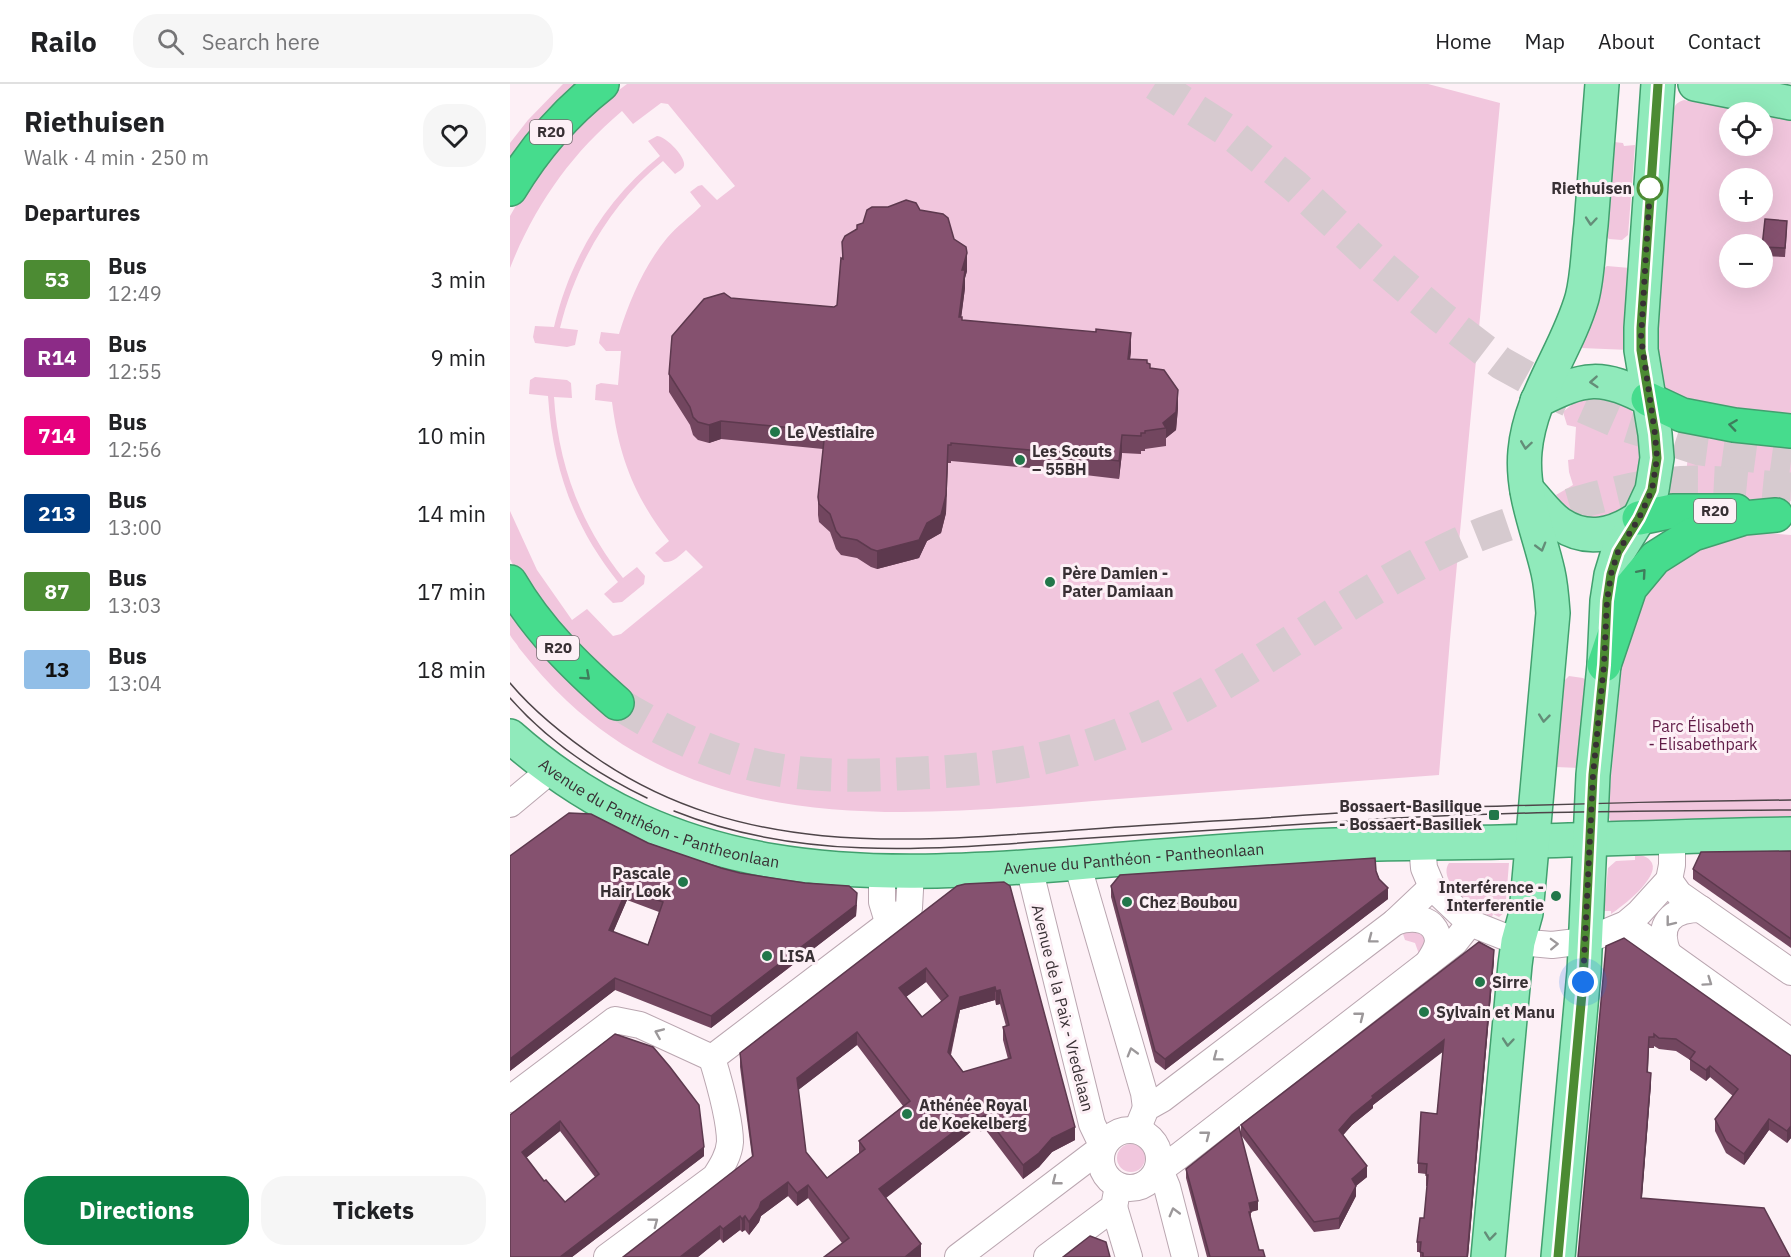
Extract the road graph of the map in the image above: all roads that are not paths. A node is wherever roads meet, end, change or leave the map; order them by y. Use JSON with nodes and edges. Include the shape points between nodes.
{"nodes":[{"id":1,"x":602,"y":84,"type":"edge"},
{"id":2,"x":1602,"y":84,"type":"edge"},
{"id":3,"x":1658,"y":84,"type":"edge"},
{"id":4,"x":1695,"y":84,"type":"edge"},
{"id":5,"x":1749,"y":89,"type":"edge"},
{"id":6,"x":1791,"y":103,"type":"edge"},
{"id":7,"x":510,"y":189,"type":"edge"},
{"id":8,"x":1648,"y":399,"type":"junction"},
{"id":9,"x":1538,"y":401,"type":"junction"},
{"id":10,"x":1791,"y":431,"type":"edge"},
{"id":11,"x":1527,"y":490,"type":"junction"},
{"id":12,"x":1783,"y":516,"type":"edge"},
{"id":13,"x":1639,"y":518,"type":"junction"},
{"id":14,"x":510,"y":582,"type":"edge"},
{"id":15,"x":1604,"y":665,"type":"junction"},
{"id":16,"x":617,"y":703,"type":"tunnel mouth"},
{"id":17,"x":510,"y":736,"type":"edge"},
{"id":18,"x":552,"y":769,"type":"junction"},
{"id":19,"x":510,"y":804,"type":"edge"},
{"id":20,"x":1791,"y":834,"type":"edge"},
{"id":21,"x":1672,"y":837,"type":"junction"},
{"id":22,"x":1590,"y":839,"type":"junction"},
{"id":23,"x":1532,"y":840,"type":"junction"},
{"id":24,"x":1422,"y":844,"type":"junction"},
{"id":25,"x":1077,"y":863,"type":"junction"},
{"id":26,"x":1029,"y":867,"type":"junction"},
{"id":27,"x":897,"y":872,"type":"junction"},
{"id":28,"x":1669,"y":880,"type":"junction"},
{"id":29,"x":1432,"y":887,"type":"junction"},
{"id":30,"x":1701,"y":909,"type":"junction"},
{"id":31,"x":1395,"y":921,"type":"junction"},
{"id":32,"x":1470,"y":923,"type":"junction"},
{"id":33,"x":1626,"y":924,"type":"junction"},
{"id":34,"x":1585,"y":941,"type":"junction"},
{"id":35,"x":1518,"y":942,"type":"junction"},
{"id":36,"x":1668,"y":954,"type":"junction"},
{"id":37,"x":1428,"y":963,"type":"junction"},
{"id":38,"x":1791,"y":972,"type":"edge"},
{"id":39,"x":1791,"y":1042,"type":"edge"},
{"id":40,"x":712,"y":1058,"type":"junction"},
{"id":41,"x":510,"y":1099,"type":"edge"},
{"id":42,"x":1142,"y":1119,"type":"junction"},
{"id":43,"x":1103,"y":1147,"type":"junction"},
{"id":44,"x":1159,"y":1168,"type":"junction"},
{"id":45,"x":1116,"y":1197,"type":"junction"},
{"id":46,"x":607,"y":1257,"type":"edge"},
{"id":47,"x":958,"y":1257,"type":"edge"},
{"id":48,"x":1047,"y":1257,"type":"edge"},
{"id":49,"x":1129,"y":1257,"type":"edge"},
{"id":50,"x":1185,"y":1257,"type":"edge"},
{"id":51,"x":1488,"y":1257,"type":"edge"},
{"id":52,"x":1558,"y":1257,"type":"edge"}],
"edges":[{"from":1,"to":7,"type":"highway","number":"R20","via":[[541,144]]},
{"from":2,"to":9,"type":"main road","one_way":true,"via":[[1583,294]]},
{"from":3,"to":8,"type":"main road","via":[[1641,328]]},
{"from":4,"to":5,"type":"main road"},
{"from":5,"to":6,"type":"main road"},
{"from":8,"to":9,"type":"main road","one_way":true,"via":[[1605,381],[1559,389]]},
{"from":10,"to":8,"type":"highway","one_way":true,"via":[[1734,426],[1682,415]]},
{"from":8,"to":13,"type":"main road","via":[[1657,458],[1652,490]]},
{"from":9,"to":11,"type":"main road","one_way":true,"via":[[1524,453]]},
{"from":11,"to":13,"type":"main road","via":[[1560,524],[1582,534],[1618,531]]},
{"from":11,"to":23,"type":"main road","one_way":true,"via":[[1548,572],[1553,613]]},
{"from":12,"to":13,"type":"highway","number":"R20","via":[[1726,510],[1673,511]]},
{"from":15,"to":12,"type":"highway","one_way":true,"via":[[1630,588],[1655,558],[1701,531],[1744,518]]},
{"from":13,"to":15,"type":"main road","via":[[1613,566]]},
{"from":14,"to":16,"type":"highway","number":"R20","one_way":true,"via":[[539,626]]},
{"from":15,"to":22,"type":"main road"},
{"from":17,"to":18,"type":"main road","name":"Avenue du Panthéon - Pantheonlaan"},
{"from":18,"to":19,"type":"street"},
{"from":18,"to":27,"type":"main road","name":"Avenue du Panthéon - Pantheonlaan","via":[[641,822],[719,850],[832,870]]},
{"from":20,"to":21,"type":"main road","name":"Avenue du Panthéon - Pantheonlaan"},
{"from":21,"to":22,"type":"main road","name":"Avenue du Panthéon - Pantheonlaan"},
{"from":21,"to":28,"type":"street"},
{"from":22,"to":23,"type":"main road","name":"Avenue du Panthéon - Pantheonlaan"},
{"from":22,"to":34,"type":"main road"},
{"from":23,"to":24,"type":"main road","name":"Avenue du Panthéon - Pantheonlaan"},
{"from":23,"to":35,"type":"main road","via":[[1526,913]]},
{"from":24,"to":25,"type":"main road","name":"Avenue du Panthéon - Pantheonlaan","via":[[1309,846]]},
{"from":24,"to":29,"type":"street","via":[[1424,868]]},
{"from":25,"to":26,"type":"main road","name":"Avenue du Panthéon - Pantheonlaan"},
{"from":42,"to":25,"type":"street","one_way":true,"via":[[1144,1093]]},
{"from":26,"to":27,"type":"main road","name":"Avenue du Panthéon - Pantheonlaan"},
{"from":26,"to":43,"type":"street","name":"Avenue de la Paix - Vredelaan","via":[[1092,1124]]},
{"from":27,"to":40,"type":"street","via":[[882,902],[889,925]]},
{"from":28,"to":30,"type":"street","via":[[1678,894]]},
{"from":28,"to":33,"type":"street"},
{"from":29,"to":31,"type":"street"},
{"from":29,"to":32,"type":"street"},
{"from":30,"to":36,"type":"street","one_way":true,"via":[[1685,909],[1672,917],[1664,930]]},
{"from":30,"to":38,"type":"street"},
{"from":31,"to":37,"type":"street","via":[[1413,918],[1430,924],[1438,940]]},
{"from":31,"to":42,"type":"street","one_way":true},
{"from":32,"to":35,"type":"street"},
{"from":32,"to":37,"type":"street","via":[[1455,942]]},
{"from":33,"to":34,"type":"street"},
{"from":33,"to":36,"type":"street"},
{"from":35,"to":34,"type":"street","one_way":true,"via":[[1551,945]]},
{"from":34,"to":52,"type":"main road"},
{"from":35,"to":51,"type":"main road","one_way":true},
{"from":36,"to":39,"type":"street","one_way":true},
{"from":44,"to":37,"type":"street","one_way":true},
{"from":40,"to":41,"type":"street","one_way":true,"via":[[640,1025],[615,1020]]},
{"from":46,"to":40,"type":"street","one_way":true,"via":[[715,1177],[725,1161],[730,1143]]},
{"from":42,"to":43,"type":"street","via":[[1117,1132]]},
{"from":42,"to":44,"type":"street","via":[[1159,1152]]},
{"from":43,"to":45,"type":"street","name":"Avenue de la Paix - Vredelaan","via":[[1102,1170]]},
{"from":43,"to":47,"type":"street","one_way":true},
{"from":44,"to":45,"type":"street","via":[[1144,1185]]},
{"from":50,"to":44,"type":"street","one_way":true},
{"from":45,"to":48,"type":"street"},
{"from":45,"to":49,"type":"street"}]}
